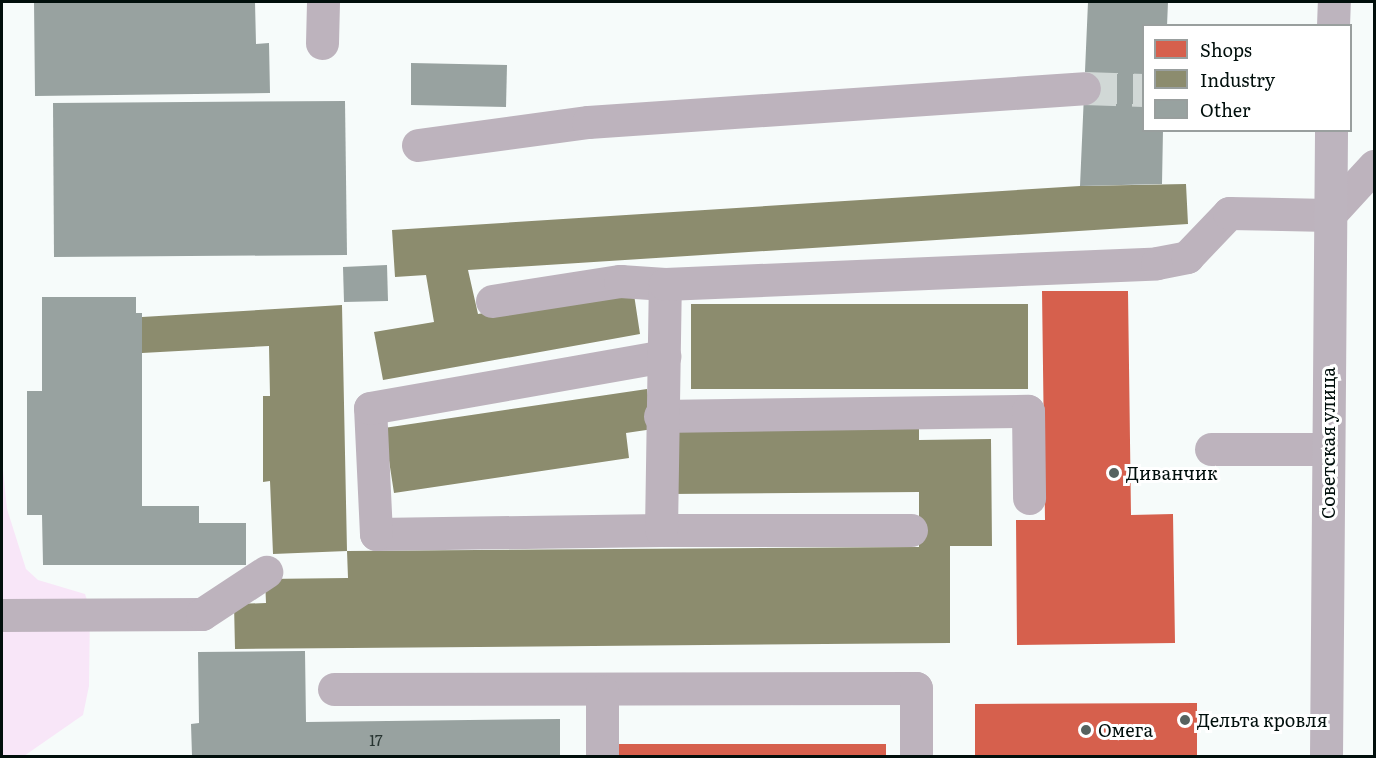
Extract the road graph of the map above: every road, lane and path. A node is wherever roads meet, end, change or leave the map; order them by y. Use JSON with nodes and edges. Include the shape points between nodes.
{"nodes":[{"id":1,"x":322,"y":2,"type":"edge"},
{"id":2,"x":1334,"y":2,"type":"edge"},
{"id":3,"x":1333,"y":24,"type":"edge"},
{"id":4,"x":322,"y":43,"type":"dead end"},
{"id":5,"x":1084,"y":88,"type":"tunnel mouth"},
{"id":6,"x":1331,"y":132,"type":"edge"},
{"id":7,"x":418,"y":145,"type":"dead end"},
{"id":8,"x":1374,"y":166,"type":"edge"},
{"id":9,"x":1329,"y":215,"type":"junction"},
{"id":10,"x":665,"y":284,"type":"junction"},
{"id":11,"x":492,"y":301,"type":"dead end"},
{"id":12,"x":664,"y":356,"type":"junction"},
{"id":13,"x":660,"y":416,"type":"junction"},
{"id":14,"x":1211,"y":449,"type":"dead end"},
{"id":15,"x":1328,"y":449,"type":"junction"},
{"id":16,"x":1029,"y":498,"type":"dead end"},
{"id":17,"x":911,"y":530,"type":"dead end"},
{"id":18,"x":661,"y":531,"type":"junction"},
{"id":19,"x":266,"y":572,"type":"dead end"},
{"id":20,"x":2,"y":615,"type":"edge"},
{"id":21,"x":334,"y":689,"type":"dead end"},
{"id":22,"x":602,"y":691,"type":"junction"},
{"id":23,"x":602,"y":756,"type":"edge"},
{"id":24,"x":915,"y":756,"type":"edge"},
{"id":25,"x":1326,"y":756,"type":"edge"}],
"edges":[{"from":1,"to":4,"type":"lane"},
{"from":2,"to":3,"type":"main road"},
{"from":5,"to":7,"type":"lane","via":[[588,122]]},
{"from":6,"to":9,"type":"main road","name":"Советская улица"},
{"from":8,"to":9,"type":"lane"},
{"from":9,"to":10,"type":"lane","via":[[1229,213],[1187,257],[1157,263]]},
{"from":9,"to":15,"type":"main road","name":"Советская улица"},
{"from":10,"to":11,"type":"lane","via":[[620,281]]},
{"from":10,"to":12,"type":"lane"},
{"from":12,"to":13,"type":"lane"},
{"from":12,"to":18,"type":"lane","via":[[370,408],[376,534]]},
{"from":13,"to":16,"type":"lane","via":[[1028,411]]},
{"from":13,"to":18,"type":"lane"},
{"from":14,"to":15,"type":"lane"},
{"from":15,"to":25,"type":"main road","name":"Советская улица"},
{"from":17,"to":18,"type":"lane"},
{"from":19,"to":20,"type":"lane","via":[[202,614]]},
{"from":21,"to":22,"type":"lane"},
{"from":22,"to":23,"type":"lane"},
{"from":22,"to":24,"type":"lane","via":[[916,688]]}]}
